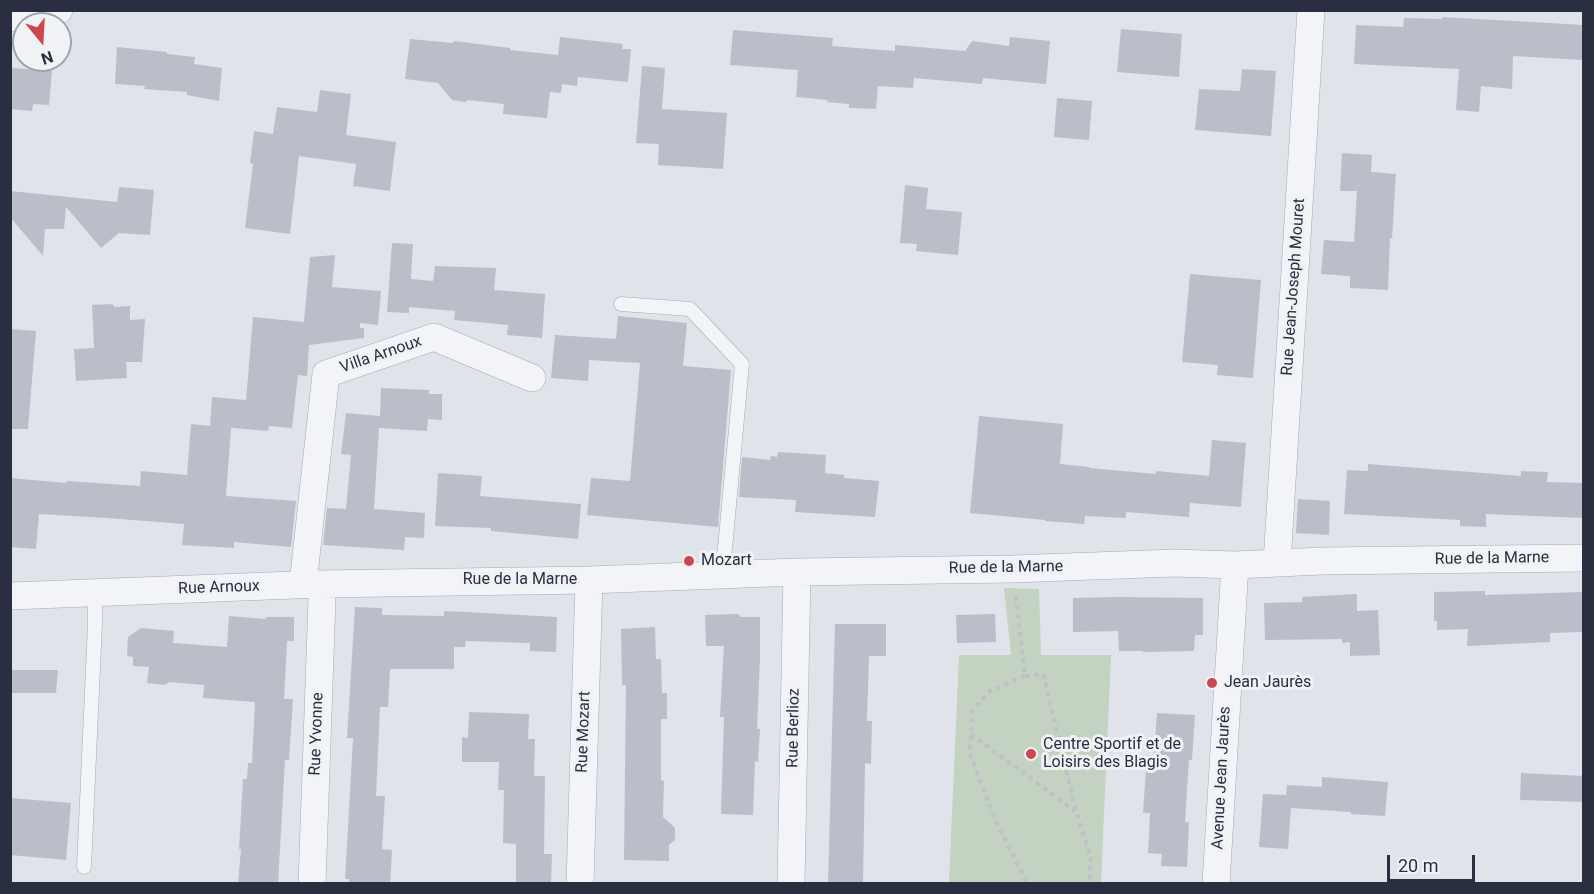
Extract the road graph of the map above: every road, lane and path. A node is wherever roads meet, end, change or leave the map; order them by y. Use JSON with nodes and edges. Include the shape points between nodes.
{"nodes":[{"id":1,"x":59,"y":10,"type":"edge"},
{"id":2,"x":1311,"y":10,"type":"edge"},
{"id":3,"x":10,"y":18,"type":"edge"},
{"id":4,"x":621,"y":304,"type":"dead end"},
{"id":5,"x":531,"y":378,"type":"dead end"},
{"id":6,"x":1584,"y":558,"type":"edge"},
{"id":7,"x":1277,"y":563,"type":"junction"},
{"id":8,"x":1235,"y":565,"type":"junction"},
{"id":9,"x":1012,"y":569,"type":"junction"},
{"id":10,"x":797,"y":572,"type":"junction"},
{"id":11,"x":720,"y":575,"type":"junction"},
{"id":12,"x":589,"y":580,"type":"junction"},
{"id":13,"x":428,"y":581,"type":"joint"},
{"id":14,"x":312,"y":584,"type":"junction"},
{"id":15,"x":95,"y":592,"type":"junction"},
{"id":16,"x":10,"y":596,"type":"edge"},
{"id":17,"x":1025,"y":676,"type":"junction"},
{"id":18,"x":971,"y":734,"type":"junction"},
{"id":19,"x":1076,"y":811,"type":"junction"},
{"id":20,"x":84,"y":867,"type":"dead end"},
{"id":21,"x":312,"y":884,"type":"edge"},
{"id":22,"x":579,"y":884,"type":"edge"},
{"id":23,"x":791,"y":884,"type":"edge"},
{"id":24,"x":1029,"y":884,"type":"edge"},
{"id":25,"x":1089,"y":884,"type":"edge"},
{"id":26,"x":1216,"y":884,"type":"edge"}],
"edges":[{"from":1,"to":3,"type":"street"},
{"from":2,"to":7,"type":"street","name":"Rue Jean-Joseph Mouret"},
{"from":4,"to":11,"type":"lane","via":[[690,309],[742,364]]},
{"from":5,"to":14,"type":"street","name":"Villa Arnoux","via":[[434,337],[326,374]]},
{"from":6,"to":7,"type":"street","name":"Rue de la Marne"},
{"from":7,"to":8,"type":"street","name":"Rue de la Marne"},
{"from":8,"to":9,"type":"street","name":"Rue de la Marne","via":[[1174,563]]},
{"from":8,"to":26,"type":"street","name":"Avenue Jean Jaurès"},
{"from":9,"to":10,"type":"street","name":"Rue de la Marne"},
{"from":9,"to":17,"type":"path"},
{"from":10,"to":11,"type":"street","name":"Rue de la Marne"},
{"from":10,"to":23,"type":"street","name":"Rue Berlioz"},
{"from":11,"to":12,"type":"street","name":"Rue de la Marne"},
{"from":12,"to":13,"type":"street","name":"Rue de la Marne"},
{"from":12,"to":22,"type":"street","name":"Rue Mozart"},
{"from":13,"to":14,"type":"street","name":"Rue Arnoux"},
{"from":14,"to":15,"type":"street","name":"Rue Arnoux"},
{"from":14,"to":21,"type":"street","name":"Rue Yvonne","via":[[322,611]]},
{"from":15,"to":16,"type":"street","name":"Rue Arnoux"},
{"from":15,"to":20,"type":"lane"},
{"from":17,"to":18,"type":"path","via":[[990,691],[972,711]]},
{"from":17,"to":19,"type":"path","via":[[1043,674]]},
{"from":18,"to":19,"type":"path"},
{"from":18,"to":24,"type":"path","via":[[974,765],[995,819]]},
{"from":19,"to":25,"type":"path","via":[[1091,858]]}]}
